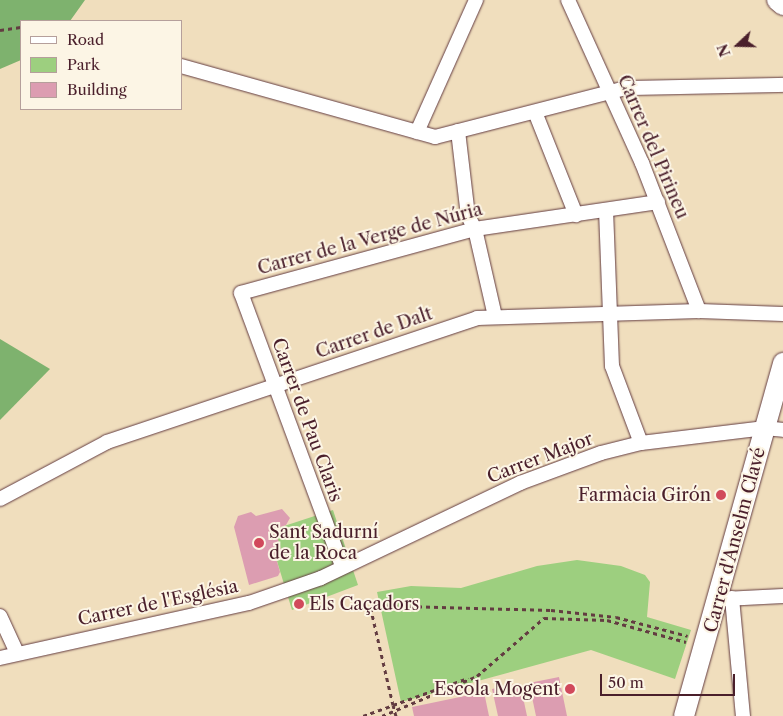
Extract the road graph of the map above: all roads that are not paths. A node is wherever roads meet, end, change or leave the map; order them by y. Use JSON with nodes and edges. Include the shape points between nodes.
{"nodes":[{"id":1,"x":476,"y":0,"type":"edge"},
{"id":2,"x":568,"y":0,"type":"edge"},
{"id":3,"x":777,"y":0,"type":"edge"},
{"id":4,"x":783,"y":5,"type":"edge"},
{"id":5,"x":182,"y":66,"type":"edge"},
{"id":6,"x":783,"y":85,"type":"edge"},
{"id":7,"x":611,"y":94,"type":"junction"},
{"id":8,"x":535,"y":112,"type":"junction"},
{"id":9,"x":417,"y":132,"type":"junction"},
{"id":10,"x":458,"y":132,"type":"junction"},
{"id":11,"x":658,"y":202,"type":"junction"},
{"id":12,"x":606,"y":210,"type":"junction"},
{"id":13,"x":576,"y":215,"type":"junction"},
{"id":14,"x":475,"y":229,"type":"junction"},
{"id":15,"x":240,"y":293,"type":"joint"},
{"id":16,"x":699,"y":311,"type":"junction"},
{"id":17,"x":609,"y":313,"type":"junction"},
{"id":18,"x":783,"y":314,"type":"edge"},
{"id":19,"x":495,"y":316,"type":"junction"},
{"id":20,"x":783,"y":362,"type":"edge"},
{"id":21,"x":273,"y":387,"type":"junction"},
{"id":22,"x":774,"y":429,"type":"edge"},
{"id":23,"x":641,"y":442,"type":"junction"},
{"id":24,"x":0,"y":499,"type":"edge"},
{"id":25,"x":342,"y":566,"type":"junction"},
{"id":26,"x":783,"y":596,"type":"edge"},
{"id":27,"x":725,"y":599,"type":"junction"},
{"id":28,"x":0,"y":616,"type":"edge"},
{"id":29,"x":17,"y":653,"type":"junction"},
{"id":30,"x":0,"y":658,"type":"edge"},
{"id":31,"x":684,"y":716,"type":"edge"},
{"id":32,"x":743,"y":716,"type":"edge"}],
"edges":[{"from":1,"to":9,"type":"street"},
{"from":2,"to":7,"type":"street","name":"Carrer del Pirineu"},
{"from":3,"to":4,"type":"street"},
{"from":5,"to":9,"type":"street"},
{"from":6,"to":7,"type":"street","via":[[626,88]]},
{"from":7,"to":8,"type":"street"},
{"from":7,"to":11,"type":"street","name":"Carrer del Pirineu"},
{"from":8,"to":10,"type":"street"},
{"from":8,"to":13,"type":"street"},
{"from":9,"to":10,"type":"street","via":[[435,137]]},
{"from":10,"to":14,"type":"street","via":[[468,216]]},
{"from":11,"to":12,"type":"street","name":"Carrer de la Verge de Núria"},
{"from":11,"to":16,"type":"street","name":"Carrer del Pirineu"},
{"from":12,"to":13,"type":"street","name":"Carrer de la Verge de Núria"},
{"from":12,"to":17,"type":"street"},
{"from":13,"to":14,"type":"street","name":"Carrer de la Verge de Núria"},
{"from":14,"to":15,"type":"street","name":"Carrer de la Verge de Núria"},
{"from":14,"to":19,"type":"street"},
{"from":15,"to":21,"type":"street","name":"Carrer de Pau Claris"},
{"from":16,"to":17,"type":"street","name":"Carrer de Dalt"},
{"from":16,"to":18,"type":"street","name":"Carrer de Dalt"},
{"from":17,"to":19,"type":"street","name":"Carrer de Dalt"},
{"from":17,"to":23,"type":"street","via":[[612,366]]},
{"from":19,"to":21,"type":"street","name":"Carrer de Dalt","via":[[477,318]]},
{"from":20,"to":22,"type":"street","name":"Carrer d'Anselm Clavé"},
{"from":21,"to":24,"type":"street","name":"Carrer de Dalt","via":[[106,442]]},
{"from":21,"to":25,"type":"street","name":"Carrer de Pau Claris"},
{"from":22,"to":23,"type":"street","name":"Carrer Major"},
{"from":22,"to":27,"type":"street","name":"Carrer d'Anselm Clavé"},
{"from":23,"to":25,"type":"street","name":"Carrer Major","via":[[520,483]]},
{"from":25,"to":29,"type":"street","name":"Carrer de l'Església","via":[[322,578],[250,603]]},
{"from":26,"to":27,"type":"street"},
{"from":27,"to":31,"type":"street","name":"Carrer d'Anselm Clavé"},
{"from":27,"to":32,"type":"street"},
{"from":28,"to":29,"type":"street"},
{"from":29,"to":30,"type":"street","name":"Carrer de l'Església"}]}
